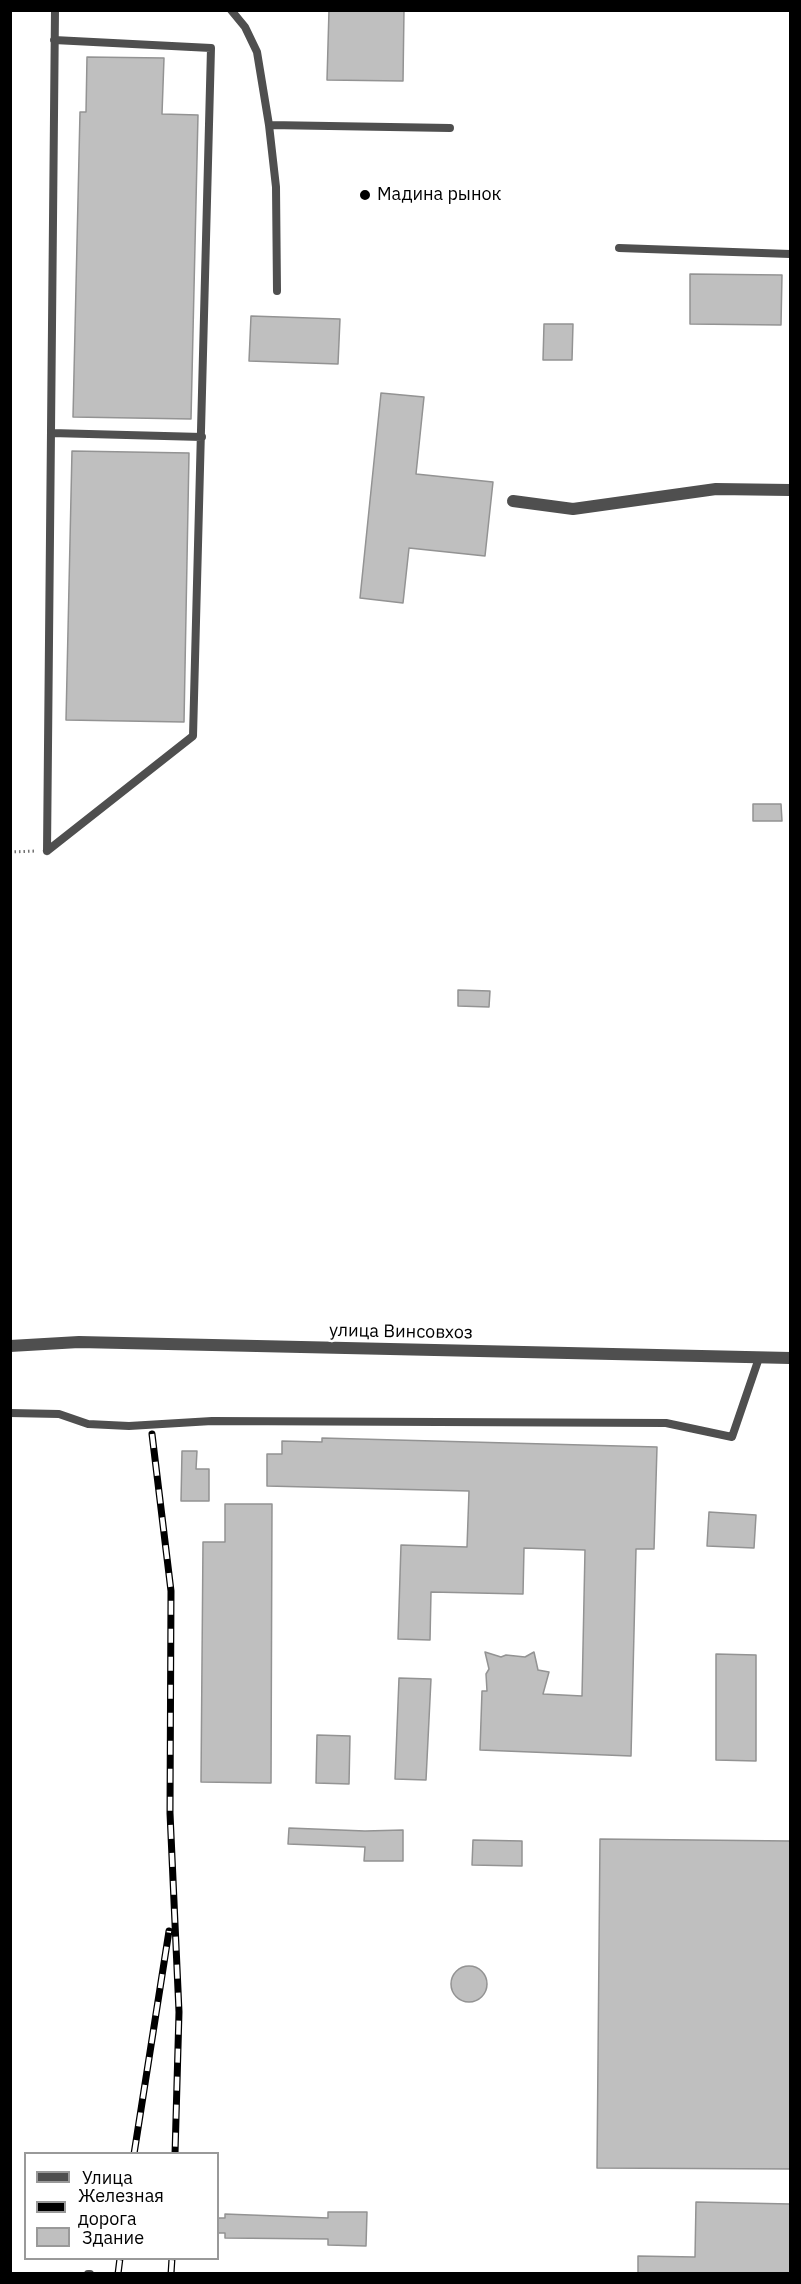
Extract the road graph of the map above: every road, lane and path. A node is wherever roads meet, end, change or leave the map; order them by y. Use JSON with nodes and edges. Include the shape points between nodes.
{"nodes":[{"id":1,"x":55,"y":10,"type":"edge"},
{"id":2,"x":231,"y":10,"type":"edge"},
{"id":3,"x":54,"y":40,"type":"junction"},
{"id":4,"x":269,"y":125,"type":"junction"},
{"id":5,"x":450,"y":128,"type":"dead end"},
{"id":6,"x":619,"y":248,"type":"dead end"},
{"id":7,"x":790,"y":254,"type":"edge"},
{"id":8,"x":277,"y":291,"type":"dead end"},
{"id":9,"x":51,"y":433,"type":"junction"},
{"id":10,"x":202,"y":437,"type":"junction"},
{"id":11,"x":790,"y":490,"type":"edge"},
{"id":12,"x":513,"y":501,"type":"dead end"},
{"id":13,"x":47,"y":851,"type":"junction"},
{"id":14,"x":10,"y":852,"type":"edge"},
{"id":15,"x":10,"y":1346,"type":"edge"},
{"id":16,"x":759,"y":1358,"type":"junction"},
{"id":17,"x":790,"y":1358,"type":"edge"},
{"id":18,"x":10,"y":1413,"type":"edge"}],
"edges":[{"from":1,"to":3,"type":"lane"},
{"from":2,"to":4,"type":"lane","via":[[246,27],[257,52]]},
{"from":3,"to":9,"type":"lane"},
{"from":3,"to":10,"type":"lane","via":[[211,48]]},
{"from":4,"to":5,"type":"lane"},
{"from":4,"to":8,"type":"lane","via":[[276,187]]},
{"from":6,"to":7,"type":"lane"},
{"from":9,"to":10,"type":"lane"},
{"from":9,"to":13,"type":"lane"},
{"from":10,"to":13,"type":"lane","via":[[192,736]]},
{"from":11,"to":12,"type":"street","via":[[716,489],[573,509]]},
{"from":13,"to":14,"type":"path"},
{"from":15,"to":16,"type":"street","name":"улица Винсовхоз","via":[[79,1342]]},
{"from":16,"to":17,"type":"street","name":"улица Винсовхоз"},
{"from":16,"to":18,"type":"lane","via":[[732,1437],[666,1423],[212,1420],[129,1426],[88,1424],[59,1414]]}]}
